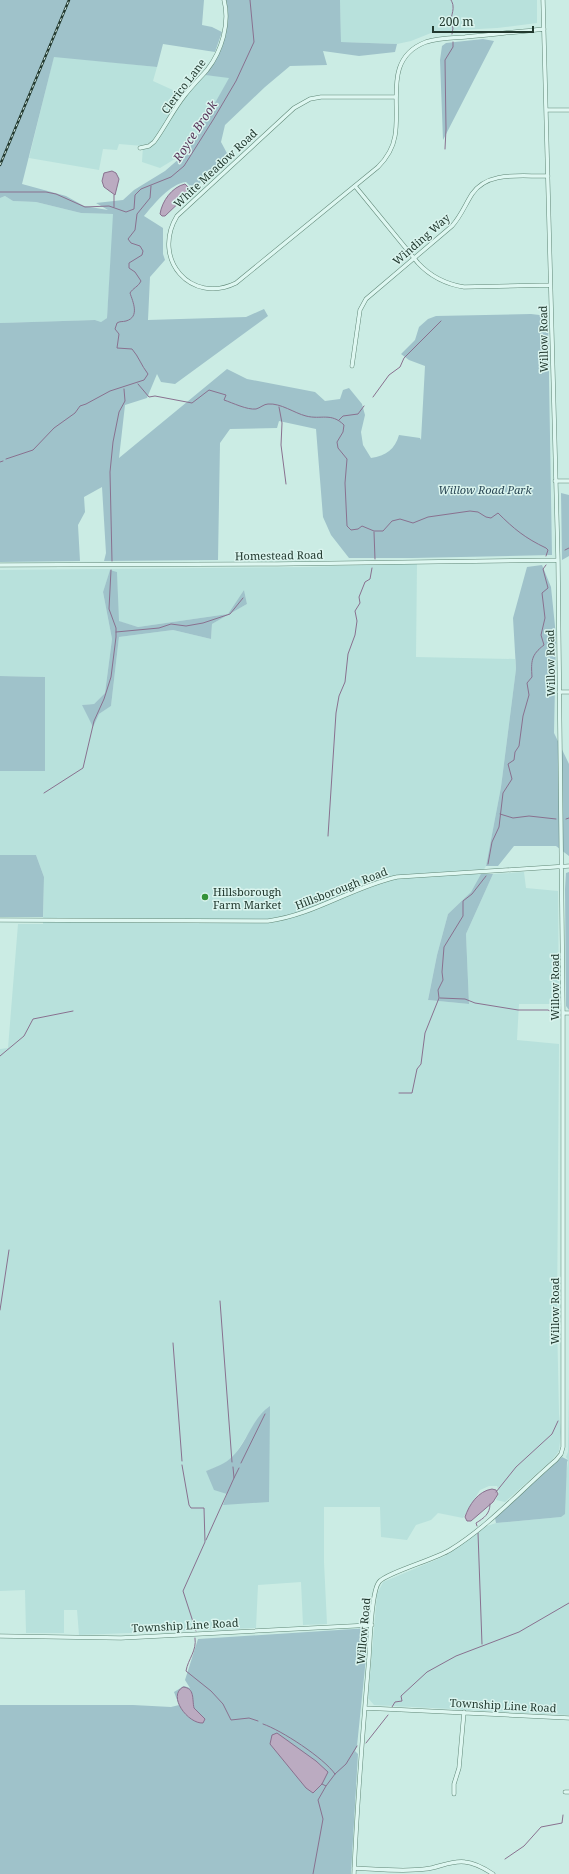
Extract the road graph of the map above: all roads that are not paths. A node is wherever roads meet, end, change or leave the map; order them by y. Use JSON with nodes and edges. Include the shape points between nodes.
{"nodes":[{"id":1,"x":224,"y":0,"type":"edge"},
{"id":2,"x":543,"y":0,"type":"edge"},
{"id":3,"x":544,"y":29,"type":"junction"},
{"id":4,"x":396,"y":97,"type":"junction"},
{"id":5,"x":547,"y":110,"type":"junction"},
{"id":6,"x":569,"y":110,"type":"edge"},
{"id":7,"x":140,"y":148,"type":"dead end"},
{"id":8,"x":548,"y":176,"type":"junction"},
{"id":9,"x":355,"y":186,"type":"junction"},
{"id":10,"x":414,"y":258,"type":"junction"},
{"id":11,"x":550,"y":285,"type":"junction"},
{"id":12,"x":352,"y":366,"type":"dead end"},
{"id":13,"x":569,"y":481,"type":"edge"},
{"id":14,"x":556,"y":482,"type":"junction"},
{"id":15,"x":558,"y":560,"type":"junction"},
{"id":16,"x":0,"y":565,"type":"edge"},
{"id":17,"x":559,"y":692,"type":"junction"},
{"id":18,"x":569,"y":692,"type":"edge"},
{"id":19,"x":562,"y":866,"type":"junction"},
{"id":20,"x":569,"y":866,"type":"edge"},
{"id":21,"x":0,"y":920,"type":"edge"},
{"id":22,"x":563,"y":1013,"type":"junction"},
{"id":23,"x":569,"y":1013,"type":"edge"},
{"id":24,"x":563,"y":1089,"type":"junction"},
{"id":25,"x":569,"y":1089,"type":"edge"},
{"id":26,"x":563,"y":1250,"type":"junction"},
{"id":27,"x":569,"y":1250,"type":"edge"},
{"id":28,"x":372,"y":1625,"type":"junction"},
{"id":29,"x":0,"y":1636,"type":"edge"},
{"id":30,"x":365,"y":1708,"type":"junction"},
{"id":31,"x":464,"y":1712,"type":"junction"},
{"id":32,"x":569,"y":1718,"type":"edge"},
{"id":33,"x":454,"y":1794,"type":"dead end"},
{"id":34,"x":354,"y":1868,"type":"junction"},
{"id":35,"x":354,"y":1874,"type":"edge"},
{"id":36,"x":493,"y":1874,"type":"edge"}],
"edges":[{"from":1,"to":7,"type":"street","name":"Clerico Lane","via":[[227,12],[226,26],[212,62],[184,96],[154,142]]},
{"from":2,"to":3,"type":"street","name":"Willow Road"},
{"from":3,"to":4,"type":"street","name":"White Meadow Road","via":[[435,40],[421,45],[411,52],[400,66]]},
{"from":3,"to":5,"type":"street","name":"Willow Road"},
{"from":4,"to":9,"type":"street","name":"White Meadow Road","via":[[396,131],[392,148],[382,163]]},
{"from":4,"to":9,"type":"street","name":"White Meadow Road","via":[[321,97],[299,104],[177,216],[171,226],[169,238],[171,260],[180,274],[194,284],[212,289],[230,286],[242,280]]},
{"from":5,"to":6,"type":"street"},
{"from":5,"to":8,"type":"street","name":"Willow Road"},
{"from":8,"to":10,"type":"street","name":"Winding Way","via":[[504,177],[485,182],[473,193],[452,226]]},
{"from":8,"to":11,"type":"street","name":"Willow Road"},
{"from":9,"to":10,"type":"street"},
{"from":10,"to":11,"type":"street","via":[[432,276],[456,286]]},
{"from":10,"to":12,"type":"street","name":"Winding Way","via":[[371,293],[364,302],[360,310]]},
{"from":11,"to":14,"type":"street","name":"Willow Road"},
{"from":13,"to":14,"type":"street"},
{"from":14,"to":15,"type":"street","name":"Willow Road"},
{"from":15,"to":16,"type":"street","name":"Homestead Road"},
{"from":15,"to":17,"type":"street","name":"Willow Road"},
{"from":17,"to":18,"type":"street"},
{"from":17,"to":19,"type":"street","name":"Willow Road"},
{"from":19,"to":20,"type":"street","name":"Hillsborough Road"},
{"from":19,"to":21,"type":"street","name":"Hillsborough Road","via":[[397,877],[374,883],[297,915],[268,921]]},
{"from":19,"to":22,"type":"street","name":"Willow Road"},
{"from":22,"to":23,"type":"street"},
{"from":22,"to":24,"type":"street","name":"Willow Road"},
{"from":24,"to":25,"type":"street"},
{"from":24,"to":26,"type":"street","name":"Willow Road"},
{"from":26,"to":27,"type":"street"},
{"from":26,"to":28,"type":"street","name":"Willow Road","via":[[564,1433],[561,1454],[496,1515],[455,1546],[443,1554],[382,1580],[375,1592]]},
{"from":28,"to":29,"type":"street","name":"Township Line Road","via":[[121,1638]]},
{"from":28,"to":30,"type":"street","name":"Willow Road"},
{"from":30,"to":31,"type":"street","name":"Township Line Road"},
{"from":30,"to":34,"type":"street","name":"Willow Road"},
{"from":31,"to":32,"type":"street","name":"Township Line Road"},
{"from":31,"to":33,"type":"street"},
{"from":34,"to":35,"type":"street","name":"Willow Road"},
{"from":34,"to":36,"type":"street","via":[[410,1870],[464,1862],[472,1863]]}]}
